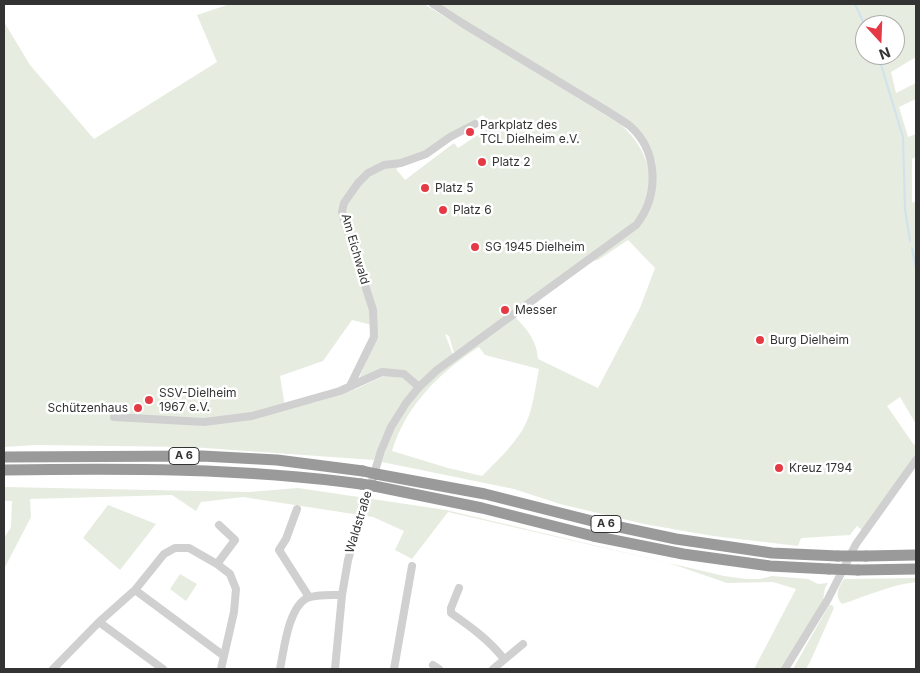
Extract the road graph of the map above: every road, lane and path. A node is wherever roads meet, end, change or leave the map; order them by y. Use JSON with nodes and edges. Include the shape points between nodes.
{"nodes":[{"id":1,"x":433,"y":4,"type":"edge"},
{"id":2,"x":475,"y":124,"type":"dead end"},
{"id":3,"x":350,"y":386,"type":"junction"},
{"id":4,"x":419,"y":387,"type":"junction"},
{"id":5,"x":114,"y":417,"type":"dead end"},
{"id":6,"x":4,"y":456,"type":"edge"},
{"id":7,"x":916,"y":460,"type":"edge"},
{"id":8,"x":4,"y":470,"type":"edge"},
{"id":9,"x":297,"y":509,"type":"dead end"},
{"id":10,"x":219,"y":525,"type":"dead end"},
{"id":11,"x":916,"y":555,"type":"edge"},
{"id":12,"x":217,"y":564,"type":"junction"},
{"id":13,"x":412,"y":566,"type":"dead end"},
{"id":14,"x":916,"y":569,"type":"edge"},
{"id":15,"x":460,"y":588,"type":"dead end"},
{"id":16,"x":135,"y":590,"type":"junction"},
{"id":17,"x":342,"y":595,"type":"junction"},
{"id":18,"x":309,"y":598,"type":"junction"},
{"id":19,"x":100,"y":622,"type":"junction"},
{"id":20,"x":523,"y":644,"type":"dead end"},
{"id":21,"x":224,"y":656,"type":"junction"},
{"id":22,"x":504,"y":659,"type":"junction"},
{"id":23,"x":53,"y":669,"type":"edge"},
{"id":24,"x":163,"y":669,"type":"edge"},
{"id":25,"x":221,"y":669,"type":"edge"},
{"id":26,"x":280,"y":669,"type":"edge"},
{"id":27,"x":335,"y":669,"type":"edge"},
{"id":28,"x":394,"y":669,"type":"edge"},
{"id":29,"x":493,"y":669,"type":"edge"},
{"id":30,"x":786,"y":669,"type":"edge"}],
"edges":[{"from":1,"to":4,"type":"street","name":"Waldstraße","via":[[630,127],[645,146],[653,182],[649,205],[636,225],[457,355]]},
{"from":2,"to":3,"type":"street","name":"Am Eichwald","via":[[426,154],[384,165],[368,173],[344,203],[342,212],[373,310],[374,337]]},
{"from":3,"to":4,"type":"street","via":[[382,372],[404,374]]},
{"from":3,"to":5,"type":"street","via":[[252,416],[204,422]]},
{"from":4,"to":17,"type":"street","name":"Waldstraße","via":[[399,414],[381,450],[348,560]]},
{"from":6,"to":11,"type":"highway","number":"A 6","bridge":true,"via":[[202,456],[277,460],[363,471],[485,494],[676,539],[772,553]]},
{"from":7,"to":30,"type":"street","via":[[856,544]]},
{"from":8,"to":14,"type":"highway","number":"A 6","bridge":true,"via":[[203,470],[284,475],[374,486],[675,553],[770,566]]},
{"from":9,"to":18,"type":"street","via":[[279,550]]},
{"from":10,"to":12,"type":"street","via":[[235,540]]},
{"from":12,"to":16,"type":"street","via":[[189,548],[175,548],[164,554]]},
{"from":12,"to":21,"type":"street","via":[[230,574],[236,589]]},
{"from":13,"to":28,"type":"street"},
{"from":15,"to":22,"type":"street","via":[[451,613],[474,628]]},
{"from":16,"to":19,"type":"street"},
{"from":16,"to":21,"type":"street"},
{"from":17,"to":18,"type":"street"},
{"from":17,"to":27,"type":"street","name":"Waldstraße"},
{"from":18,"to":26,"type":"street","via":[[304,600],[290,622]]},
{"from":19,"to":23,"type":"street"},
{"from":19,"to":24,"type":"street"},
{"from":20,"to":22,"type":"street"},
{"from":21,"to":25,"type":"street"},
{"from":22,"to":29,"type":"street"}]}
